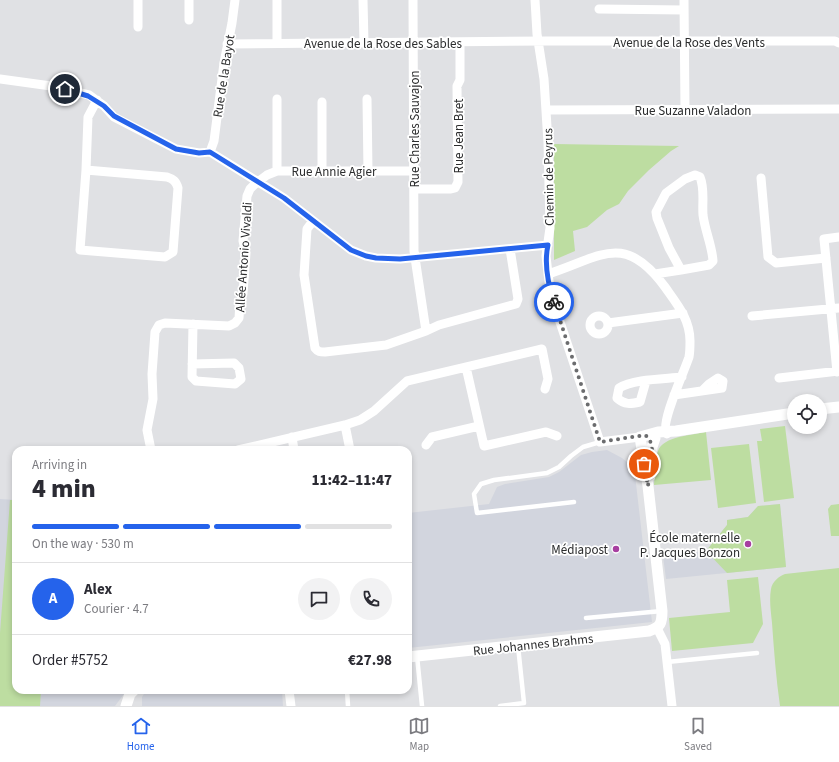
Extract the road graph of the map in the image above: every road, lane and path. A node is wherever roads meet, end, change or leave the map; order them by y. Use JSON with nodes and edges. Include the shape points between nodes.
{"nodes":[{"id":1,"x":138,"y":0,"type":"edge"},
{"id":2,"x":189,"y":0,"type":"edge"},
{"id":3,"x":235,"y":0,"type":"edge"},
{"id":4,"x":277,"y":0,"type":"edge"},
{"id":5,"x":363,"y":0,"type":"edge"},
{"id":6,"x":413,"y":0,"type":"edge"},
{"id":7,"x":535,"y":0,"type":"edge"},
{"id":8,"x":684,"y":0,"type":"edge"},
{"id":9,"x":599,"y":9,"type":"dead end"},
{"id":10,"x":684,"y":10,"type":"junction"},
{"id":11,"x":189,"y":20,"type":"dead end"},
{"id":12,"x":138,"y":26,"type":"dead end"},
{"id":13,"x":538,"y":42,"type":"junction"},
{"id":14,"x":684,"y":42,"type":"junction"},
{"id":15,"x":839,"y":42,"type":"edge"},
{"id":16,"x":277,"y":43,"type":"junction"},
{"id":17,"x":364,"y":43,"type":"junction"},
{"id":18,"x":414,"y":43,"type":"junction"},
{"id":19,"x":460,"y":43,"type":"junction"},
{"id":20,"x":227,"y":44,"type":"junction"},
{"id":21,"x":0,"y":79,"type":"edge"},
{"id":22,"x":277,"y":99,"type":"dead end"},
{"id":23,"x":367,"y":99,"type":"dead end"},
{"id":24,"x":97,"y":100,"type":"junction"},
{"id":25,"x":322,"y":102,"type":"dead end"},
{"id":26,"x":839,"y":109,"type":"edge"},
{"id":27,"x":546,"y":110,"type":"junction"},
{"id":28,"x":685,"y":110,"type":"junction"},
{"id":29,"x":210,"y":152,"type":"junction"},
{"id":30,"x":86,"y":170,"type":"junction"},
{"id":31,"x":277,"y":171,"type":"junction"},
{"id":32,"x":322,"y":171,"type":"junction"},
{"id":33,"x":368,"y":171,"type":"junction"},
{"id":34,"x":413,"y":171,"type":"junction"},
{"id":35,"x":761,"y":178,"type":"dead end"},
{"id":36,"x":258,"y":182,"type":"junction"},
{"id":37,"x":414,"y":189,"type":"junction"},
{"id":38,"x":313,"y":221,"type":"junction"},
{"id":39,"x":839,"y":237,"type":"edge"},
{"id":40,"x":548,"y":245,"type":"junction"},
{"id":41,"x":510,"y":249,"type":"junction"},
{"id":42,"x":414,"y":257,"type":"junction"},
{"id":43,"x":826,"y":258,"type":"junction"},
{"id":44,"x":680,"y":270,"type":"junction"},
{"id":45,"x":548,"y":274,"type":"junction"},
{"id":46,"x":655,"y":274,"type":"junction"},
{"id":47,"x":835,"y":308,"type":"edge"},
{"id":48,"x":683,"y":312,"type":"junction"},
{"id":49,"x":752,"y":316,"type":"dead end"},
{"id":50,"x":608,"y":323,"type":"dead end"},
{"id":51,"x":193,"y":324,"type":"junction"},
{"id":52,"x":426,"y":331,"type":"junction"},
{"id":53,"x":192,"y":364,"type":"junction"},
{"id":54,"x":466,"y":367,"type":"junction"},
{"id":55,"x":838,"y":371,"type":"edge"},
{"id":56,"x":682,"y":376,"type":"junction"},
{"id":57,"x":779,"y":378,"type":"dead end"},
{"id":58,"x":646,"y":381,"type":"dead end"},
{"id":59,"x":545,"y":389,"type":"dead end"},
{"id":60,"x":703,"y":390,"type":"dead end"},
{"id":61,"x":674,"y":395,"type":"junction"},
{"id":62,"x":839,"y":407,"type":"edge"},
{"id":63,"x":827,"y":408,"type":"edge"},
{"id":64,"x":787,"y":414,"type":"edge"},
{"id":65,"x":345,"y":425,"type":"junction"},
{"id":66,"x":479,"y":426,"type":"junction"},
{"id":67,"x":669,"y":432,"type":"junction"},
{"id":68,"x":557,"y":436,"type":"dead end"},
{"id":69,"x":292,"y":437,"type":"junction"},
{"id":70,"x":648,"y":439,"type":"junction"},
{"id":71,"x":600,"y":442,"type":"junction"},
{"id":72,"x":426,"y":445,"type":"dead end"},
{"id":73,"x":150,"y":446,"type":"edge"},
{"id":74,"x":258,"y":446,"type":"edge"},
{"id":75,"x":293,"y":446,"type":"edge"},
{"id":76,"x":349,"y":446,"type":"edge"},
{"id":77,"x":648,"y":486,"type":"junction"},
{"id":78,"x":574,"y":502,"type":"dead end"},
{"id":79,"x":662,"y":611,"type":"junction"},
{"id":80,"x":586,"y":618,"type":"dead end"},
{"id":81,"x":657,"y":628,"type":"junction"},
{"id":82,"x":518,"y":646,"type":"junction"},
{"id":83,"x":757,"y":653,"type":"dead end"},
{"id":84,"x":412,"y":656,"type":"edge"},
{"id":85,"x":667,"y":662,"type":"junction"},
{"id":86,"x":130,"y":694,"type":"edge"},
{"id":87,"x":133,"y":694,"type":"edge"},
{"id":88,"x":290,"y":694,"type":"edge"},
{"id":89,"x":347,"y":694,"type":"edge"},
{"id":90,"x":126,"y":706,"type":"edge"},
{"id":91,"x":132,"y":706,"type":"edge"},
{"id":92,"x":291,"y":706,"type":"edge"},
{"id":93,"x":348,"y":706,"type":"edge"},
{"id":94,"x":422,"y":706,"type":"edge"},
{"id":95,"x":500,"y":706,"type":"edge"},
{"id":96,"x":672,"y":706,"type":"edge"}],
"edges":[{"from":1,"to":12,"type":"street"},
{"from":2,"to":11,"type":"street"},
{"from":3,"to":20,"type":"street","name":"Rue de la Bayot"},
{"from":4,"to":16,"type":"street"},
{"from":5,"to":17,"type":"street"},
{"from":6,"to":18,"type":"street","name":"Rue Charles Sauvajon"},
{"from":7,"to":13,"type":"street","name":"Chemin de Peyrus"},
{"from":8,"to":10,"type":"street"},
{"from":9,"to":10,"type":"street"},
{"from":10,"to":14,"type":"street"},
{"from":13,"to":14,"type":"street","name":"Avenue de la Rose des Vents"},
{"from":13,"to":19,"type":"street","name":"Avenue de la Rose des Sables"},
{"from":13,"to":27,"type":"street","name":"Chemin de Peyrus"},
{"from":14,"to":15,"type":"street","name":"Avenue de la Rose des Vents"},
{"from":14,"to":28,"type":"street"},
{"from":16,"to":17,"type":"street","name":"Avenue de la Rose des Sables"},
{"from":16,"to":20,"type":"street","name":"Avenue de la Rose des Sables"},
{"from":17,"to":18,"type":"street","name":"Avenue de la Rose des Sables"},
{"from":18,"to":19,"type":"street","name":"Avenue de la Rose des Sables"},
{"from":18,"to":34,"type":"street","name":"Rue Charles Sauvajon"},
{"from":19,"to":37,"type":"street","name":"Rue Jean Bret","via":[[460,80],[457,86],[458,182],[451,189]]},
{"from":20,"to":29,"type":"street","name":"Rue de la Bayot","via":[[214,141]]},
{"from":21,"to":24,"type":"street","via":[[78,92]]},
{"from":22,"to":31,"type":"street"},
{"from":23,"to":33,"type":"street"},
{"from":24,"to":29,"type":"street","via":[[114,116],[176,149]]},
{"from":24,"to":30,"type":"street","via":[[88,117]]},
{"from":25,"to":32,"type":"street"},
{"from":26,"to":28,"type":"street","name":"Rue Suzanne Valadon"},
{"from":27,"to":28,"type":"street","name":"Rue Suzanne Valadon"},
{"from":27,"to":40,"type":"street","name":"Chemin de Peyrus","via":[[550,228]]},
{"from":29,"to":36,"type":"street"},
{"from":30,"to":30,"type":"street","via":[[80,250],[165,257],[170,255],[174,249],[177,182],[167,177]]},
{"from":31,"to":32,"type":"street","name":"Rue Annie Agier"},
{"from":31,"to":36,"type":"street","name":"Rue Annie Agier"},
{"from":32,"to":33,"type":"street","name":"Rue Annie Agier"},
{"from":33,"to":34,"type":"street","name":"Rue Annie Agier"},
{"from":34,"to":37,"type":"street","name":"Rue Charles Sauvajon"},
{"from":35,"to":43,"type":"street","via":[[768,257],[776,263]]},
{"from":36,"to":38,"type":"street"},
{"from":36,"to":51,"type":"street","name":"Allée Antonio Vivaldi","via":[[250,189],[245,204],[243,241],[246,253],[239,318],[229,326]]},
{"from":37,"to":42,"type":"street","name":"Rue Charles Sauvajon"},
{"from":38,"to":42,"type":"street","via":[[358,254],[394,259]]},
{"from":38,"to":52,"type":"street","via":[[307,229],[304,275],[315,348],[325,352],[386,345]]},
{"from":39,"to":43,"type":"street","via":[[824,239]]},
{"from":40,"to":41,"type":"street"},
{"from":40,"to":45,"type":"street","name":"Chemin de Peyrus"},
{"from":41,"to":42,"type":"street"},
{"from":41,"to":52,"type":"street","via":[[518,298],[516,304],[439,325]]},
{"from":42,"to":52,"type":"street","name":"Rue Charles Sauvajon"},
{"from":43,"to":47,"type":"street"},
{"from":44,"to":44,"type":"street","via":[[709,265],[713,261],[703,214],[703,183],[700,177],[695,175],[666,193],[656,212]]},
{"from":44,"to":46,"type":"street"},
{"from":45,"to":46,"type":"street","via":[[614,252],[638,259]]},
{"from":45,"to":71,"type":"street","name":"Chemin de Peyrus","via":[[551,295]]},
{"from":46,"to":48,"type":"street"},
{"from":47,"to":49,"type":"street"},
{"from":47,"to":55,"type":"street"},
{"from":48,"to":50,"type":"street"},
{"from":48,"to":56,"type":"street","via":[[690,340],[689,355]]},
{"from":51,"to":53,"type":"street"},
{"from":51,"to":73,"type":"street","name":"Allée Antonio Vivaldi","via":[[165,323],[159,325],[155,332],[153,399],[147,430]]},
{"from":53,"to":53,"type":"street","via":[[192,377],[196,381],[235,384],[241,378],[239,368],[234,363]]},
{"from":54,"to":59,"type":"street","via":[[542,349],[548,379]]},
{"from":54,"to":65,"type":"street","via":[[407,381],[374,411],[360,420]]},
{"from":54,"to":66,"type":"street"},
{"from":55,"to":57,"type":"street"},
{"from":56,"to":58,"type":"street"},
{"from":56,"to":61,"type":"street"},
{"from":60,"to":61,"type":"street"},
{"from":61,"to":67,"type":"street","via":[[670,405],[672,426]]},
{"from":62,"to":63,"type":"street"},
{"from":64,"to":67,"type":"street"},
{"from":65,"to":69,"type":"street"},
{"from":65,"to":76,"type":"street"},
{"from":66,"to":68,"type":"street","via":[[484,446],[546,432]]},
{"from":66,"to":72,"type":"street","via":[[432,437]]},
{"from":67,"to":70,"type":"street"},
{"from":69,"to":74,"type":"street"},
{"from":69,"to":75,"type":"street"},
{"from":70,"to":71,"type":"street"},
{"from":70,"to":77,"type":"street"},
{"from":70,"to":77,"type":"street"},
{"from":71,"to":78,"type":"lane","via":[[583,446],[559,467],[547,473],[494,480],[481,484],[474,494],[477,514]]},
{"from":77,"to":79,"type":"street"},
{"from":79,"to":80,"type":"lane"},
{"from":79,"to":81,"type":"street","via":[[662,621]]},
{"from":81,"to":82,"type":"street","name":"Rue Johannes Brahms"},
{"from":81,"to":85,"type":"street","via":[[665,644]]},
{"from":82,"to":84,"type":"street","name":"Rue Johannes Brahms"},
{"from":82,"to":95,"type":"lane","via":[[524,703]]},
{"from":83,"to":85,"type":"lane"},
{"from":84,"to":94,"type":"lane"},
{"from":85,"to":96,"type":"street"},
{"from":86,"to":90,"type":"street"},
{"from":87,"to":91,"type":"street"},
{"from":88,"to":92,"type":"street"},
{"from":89,"to":93,"type":"lane"}]}
